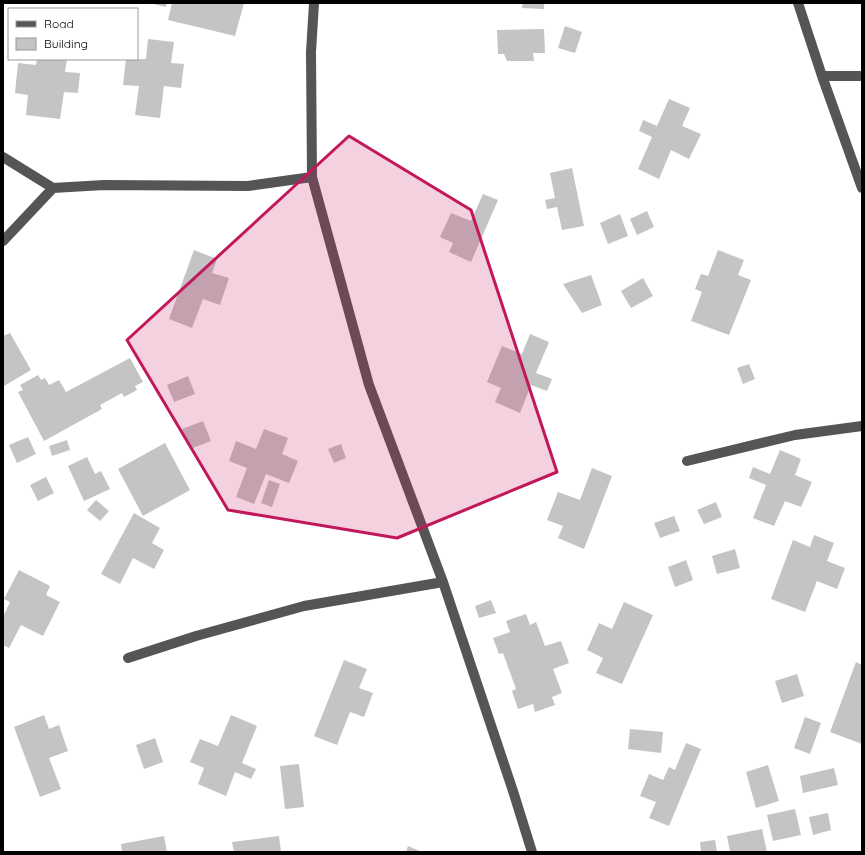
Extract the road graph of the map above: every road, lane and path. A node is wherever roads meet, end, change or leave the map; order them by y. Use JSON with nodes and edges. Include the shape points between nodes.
{"nodes":[{"id":1,"x":314,"y":3,"type":"edge"},
{"id":2,"x":798,"y":3,"type":"edge"},
{"id":3,"x":822,"y":76,"type":"junction"},
{"id":4,"x":862,"y":76,"type":"edge"},
{"id":5,"x":3,"y":157,"type":"edge"},
{"id":6,"x":312,"y":177,"type":"junction"},
{"id":7,"x":53,"y":188,"type":"junction"},
{"id":8,"x":862,"y":188,"type":"edge"},
{"id":9,"x":3,"y":241,"type":"edge"},
{"id":10,"x":862,"y":426,"type":"edge"},
{"id":11,"x":687,"y":461,"type":"dead end"},
{"id":12,"x":443,"y":582,"type":"junction"},
{"id":13,"x":128,"y":658,"type":"dead end"},
{"id":14,"x":532,"y":852,"type":"edge"}],
"edges":[{"from":1,"to":6,"type":"street","via":[[311,52]]},
{"from":2,"to":3,"type":"street"},
{"from":3,"to":4,"type":"street"},
{"from":3,"to":8,"type":"street"},
{"from":5,"to":7,"type":"street"},
{"from":6,"to":7,"type":"street","via":[[248,186],[104,185]]},
{"from":6,"to":12,"type":"street","via":[[369,385]]},
{"from":7,"to":9,"type":"street"},
{"from":10,"to":11,"type":"street","via":[[795,435]]},
{"from":12,"to":13,"type":"street","via":[[304,606]]},
{"from":12,"to":14,"type":"street"}]}
